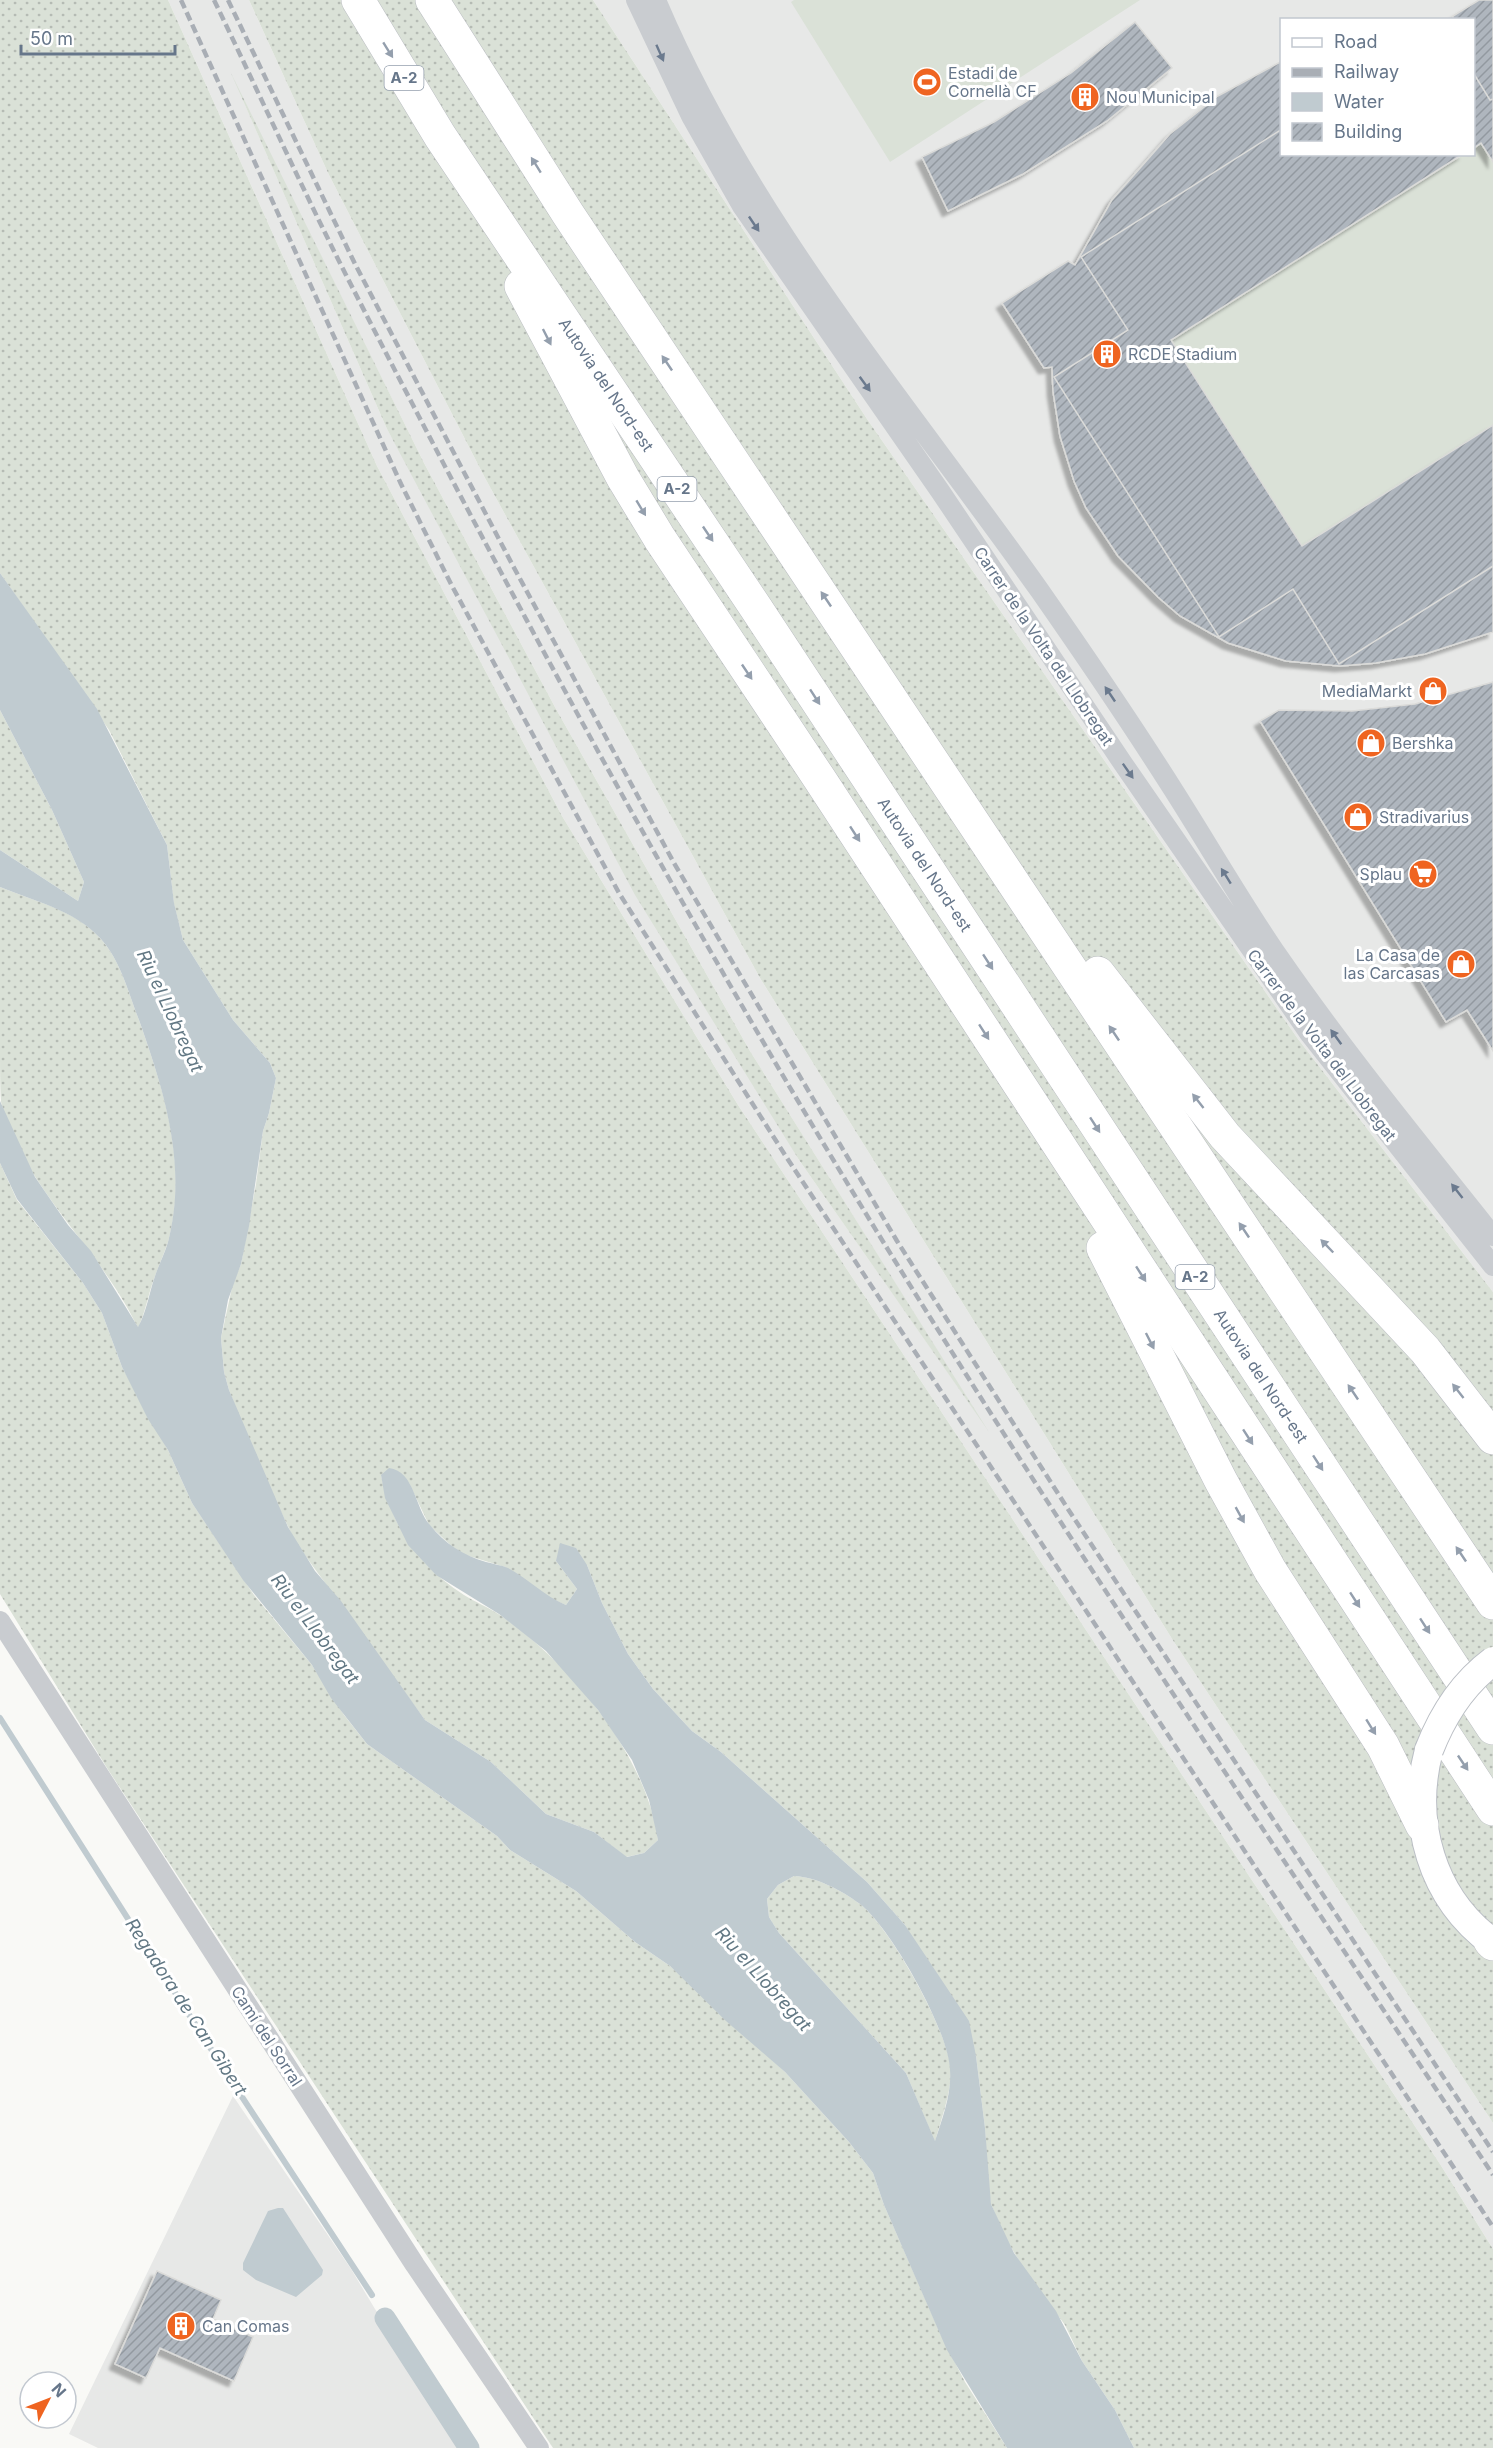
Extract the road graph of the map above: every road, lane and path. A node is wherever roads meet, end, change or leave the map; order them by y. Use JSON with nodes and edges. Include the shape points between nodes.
{"nodes":[{"id":1,"x":358,"y":0,"type":"edge"},
{"id":2,"x":432,"y":0,"type":"edge"},
{"id":3,"x":636,"y":0,"type":"edge"},
{"id":4,"x":656,"y":0,"type":"edge"},
{"id":5,"x":453,"y":154,"type":"junction"},
{"id":6,"x":858,"y":648,"type":"junction"},
{"id":7,"x":1029,"y":1102,"type":"junction"},
{"id":8,"x":1493,"y":1236,"type":"edge"},
{"id":9,"x":1493,"y":1266,"type":"edge"},
{"id":10,"x":1493,"y":1438,"type":"edge"},
{"id":11,"x":1493,"y":1603,"type":"edge"},
{"id":12,"x":0,"y":1621,"type":"edge"},
{"id":13,"x":1493,"y":1661,"type":"edge"},
{"id":14,"x":1493,"y":1728,"type":"edge"},
{"id":15,"x":1493,"y":1809,"type":"edge"},
{"id":16,"x":1422,"y":1825,"type":"junction"},
{"id":17,"x":1492,"y":1943,"type":"edge"},
{"id":18,"x":538,"y":2448,"type":"edge"}],
"edges":[{"from":1,"to":5,"type":"highway","name":"Autovia del Nord-est","number":"A-2","one_way":true},
{"from":6,"to":2,"type":"highway","one_way":true,"via":[[568,214]]},
{"from":3,"to":9,"type":"street","name":"Carrer de la Volta del Llobregat","one_way":true,"via":[[686,107],[742,206],[1309,1033]]},
{"from":8,"to":4,"type":"street","name":"Carrer de la Volta del Llobregat","one_way":true,"via":[[1340,1043],[1278,956],[1050,607],[776,224],[710,114]]},
{"from":5,"to":7,"type":"highway","one_way":true,"via":[[565,373],[660,540]]},
{"from":5,"to":14,"type":"highway","name":"Autovia del Nord-est","number":"A-2","one_way":true},
{"from":10,"to":6,"type":"highway","one_way":true,"via":[[1425,1350],[1225,1136],[1110,989]]},
{"from":11,"to":6,"type":"highway","one_way":true},
{"from":7,"to":15,"type":"highway","one_way":true},
{"from":7,"to":16,"type":"highway","one_way":true,"via":[[1221,1481],[1270,1570],[1383,1746]]},
{"from":12,"to":18,"type":"street","name":"Camí del Sorral","via":[[415,2265]]},
{"from":13,"to":16,"type":"main road","bridge":true,"via":[[1459,1693],[1429,1750],[1422,1787]]},
{"from":16,"to":17,"type":"main road","via":[[1428,1852],[1452,1902]]}]}
